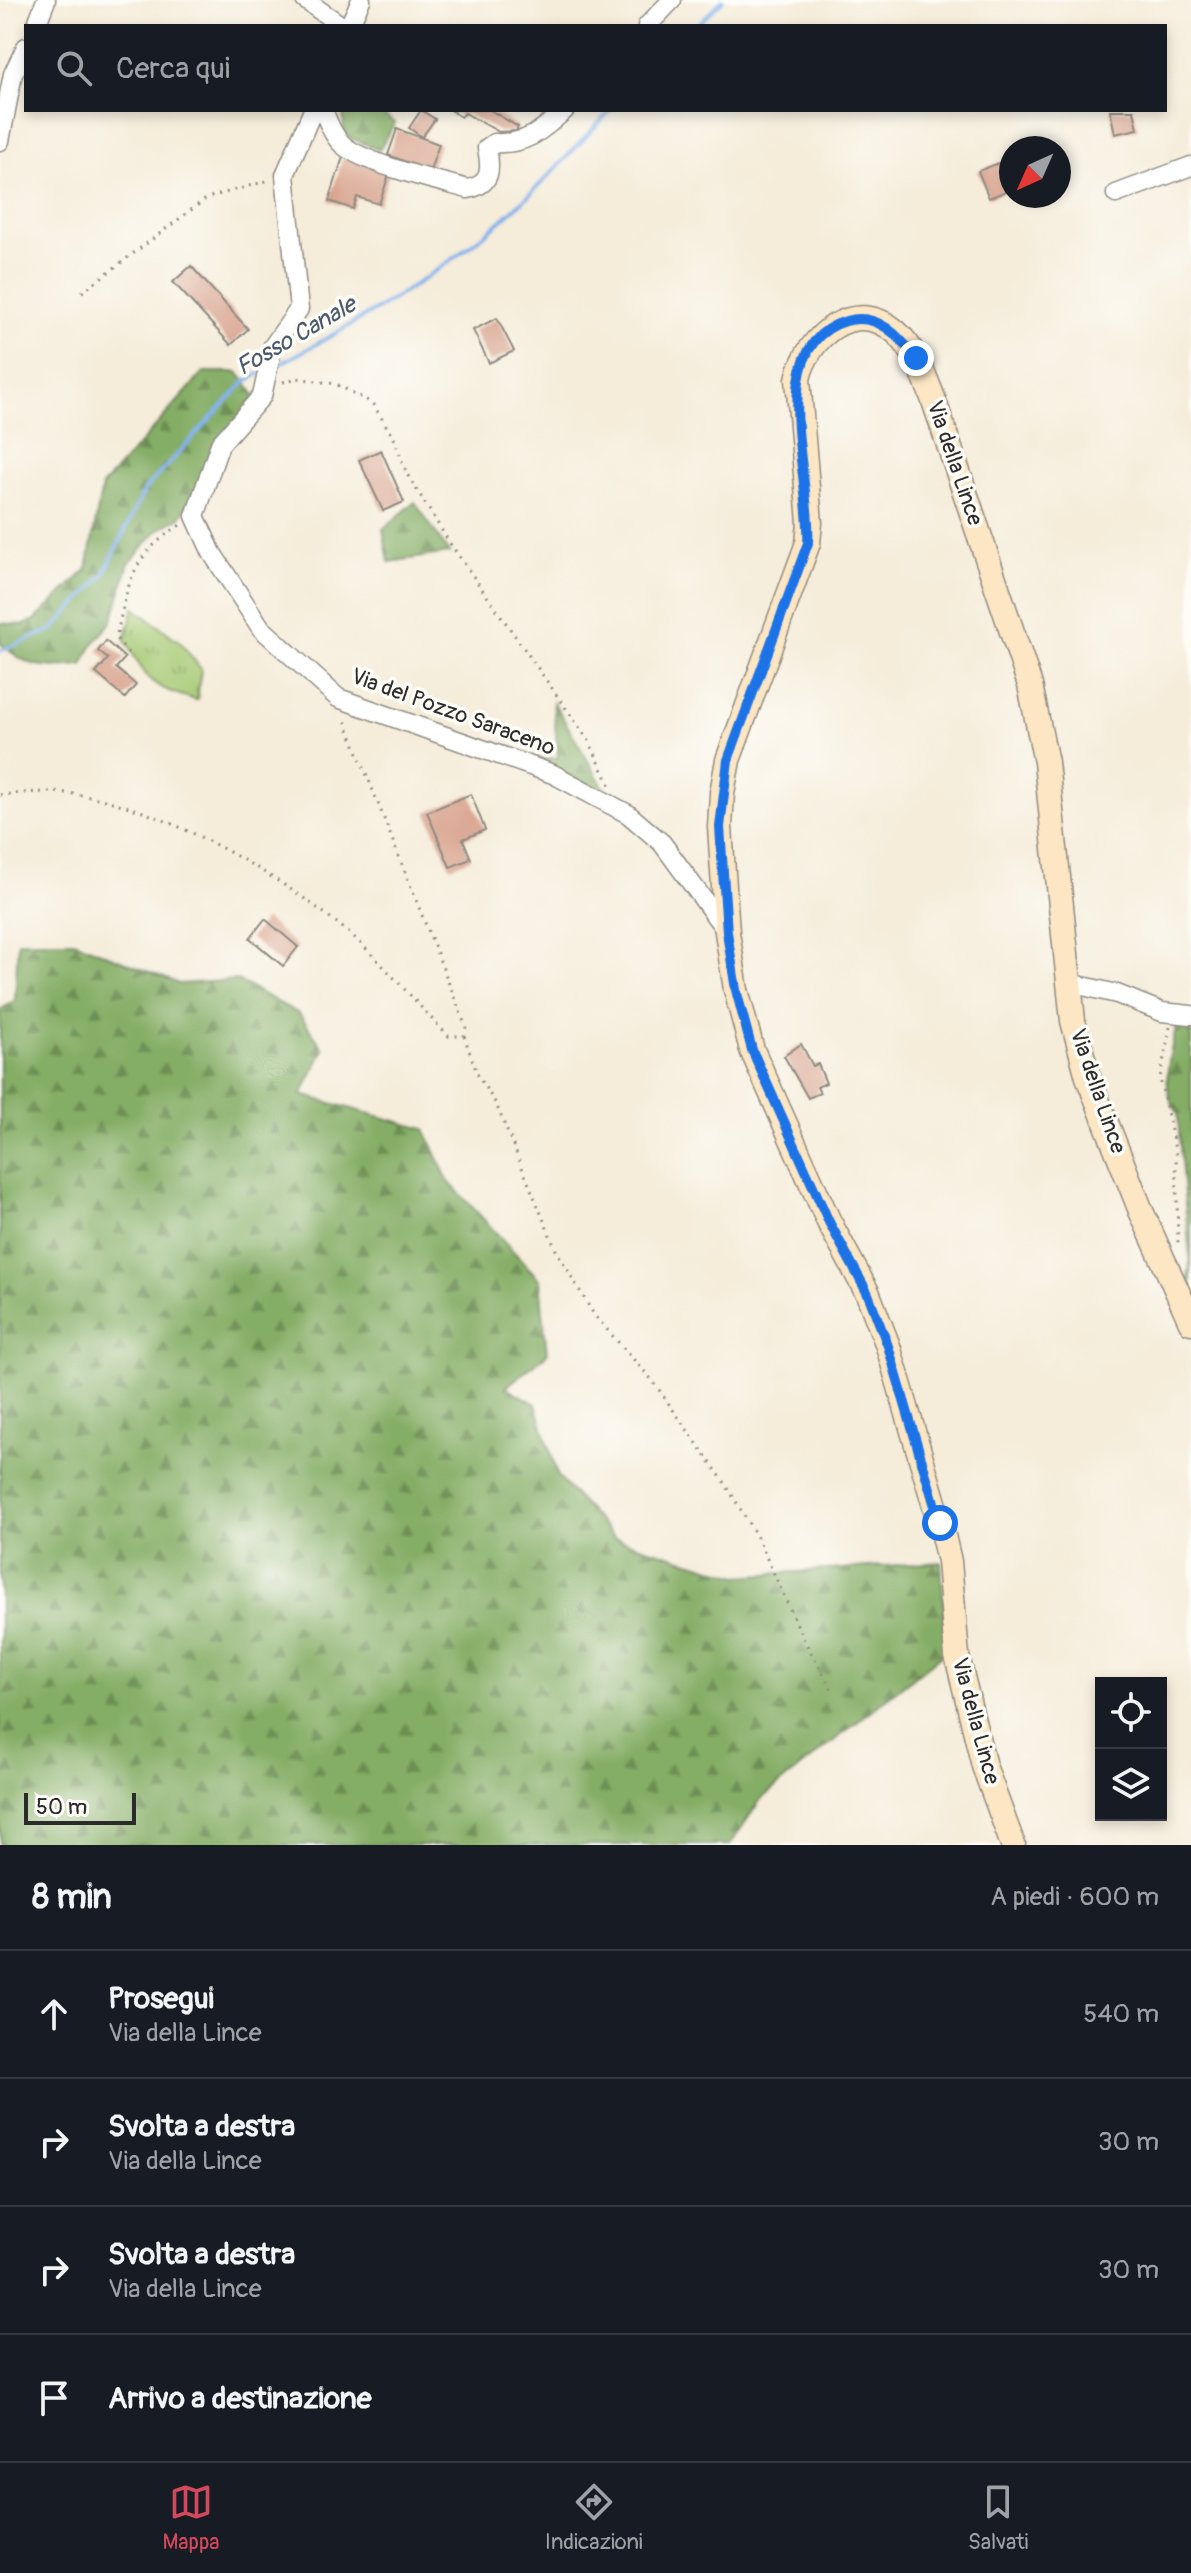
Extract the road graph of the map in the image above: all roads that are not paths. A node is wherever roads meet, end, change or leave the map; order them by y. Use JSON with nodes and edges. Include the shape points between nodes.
{"nodes":[{"id":1,"x":46,"y":0,"type":"edge"},
{"id":2,"x":305,"y":0,"type":"edge"},
{"id":3,"x":361,"y":0,"type":"edge"},
{"id":4,"x":672,"y":0,"type":"edge"},
{"id":5,"x":37,"y":24,"type":"edge"},
{"id":6,"x":339,"y":24,"type":"edge"},
{"id":7,"x":350,"y":24,"type":"edge"},
{"id":8,"x":649,"y":24,"type":"edge"},
{"id":9,"x":24,"y":51,"type":"edge"},
{"id":10,"x":314,"y":112,"type":"edge"},
{"id":11,"x":324,"y":112,"type":"edge"},
{"id":12,"x":563,"y":112,"type":"edge"},
{"id":13,"x":0,"y":141,"type":"edge"},
{"id":14,"x":1191,"y":166,"type":"edge"},
{"id":15,"x":1116,"y":194,"type":"dead end"},
{"id":16,"x":727,"y":932,"type":"junction"},
{"id":17,"x":1070,"y":983,"type":"junction"},
{"id":18,"x":1184,"y":1015,"type":"edge"},
{"id":19,"x":1191,"y":1322,"type":"edge"},
{"id":20,"x":1013,"y":1845,"type":"edge"}],
"edges":[{"from":1,"to":5,"type":"street"},
{"from":2,"to":6,"type":"street"},
{"from":3,"to":7,"type":"street"},
{"from":4,"to":8,"type":"street"},
{"from":9,"to":13,"type":"street","via":[[13,74]]},
{"from":10,"to":16,"type":"street","name":"Via del Pozzo Saraceno","via":[[285,175],[299,309],[273,346],[262,396],[220,444],[195,516],[212,553],[261,628],[338,698],[553,774],[628,814],[662,843]]},
{"from":11,"to":12,"type":"street","via":[[344,146],[468,189],[488,179],[487,148],[533,138]]},
{"from":14,"to":15,"type":"street"},
{"from":16,"to":17,"type":"street","name":"Via della Lince","via":[[720,827],[728,760],[808,543],[798,379],[802,359],[823,333],[855,319],[896,332],[916,358],[1030,685],[1046,762]]},
{"from":16,"to":20,"type":"street","name":"Via della Lince","via":[[752,1050],[888,1346],[949,1561],[957,1656],[984,1766]]},
{"from":17,"to":18,"type":"street"},
{"from":17,"to":19,"type":"street","name":"Via della Lince","via":[[1073,1021],[1088,1077]]}]}
